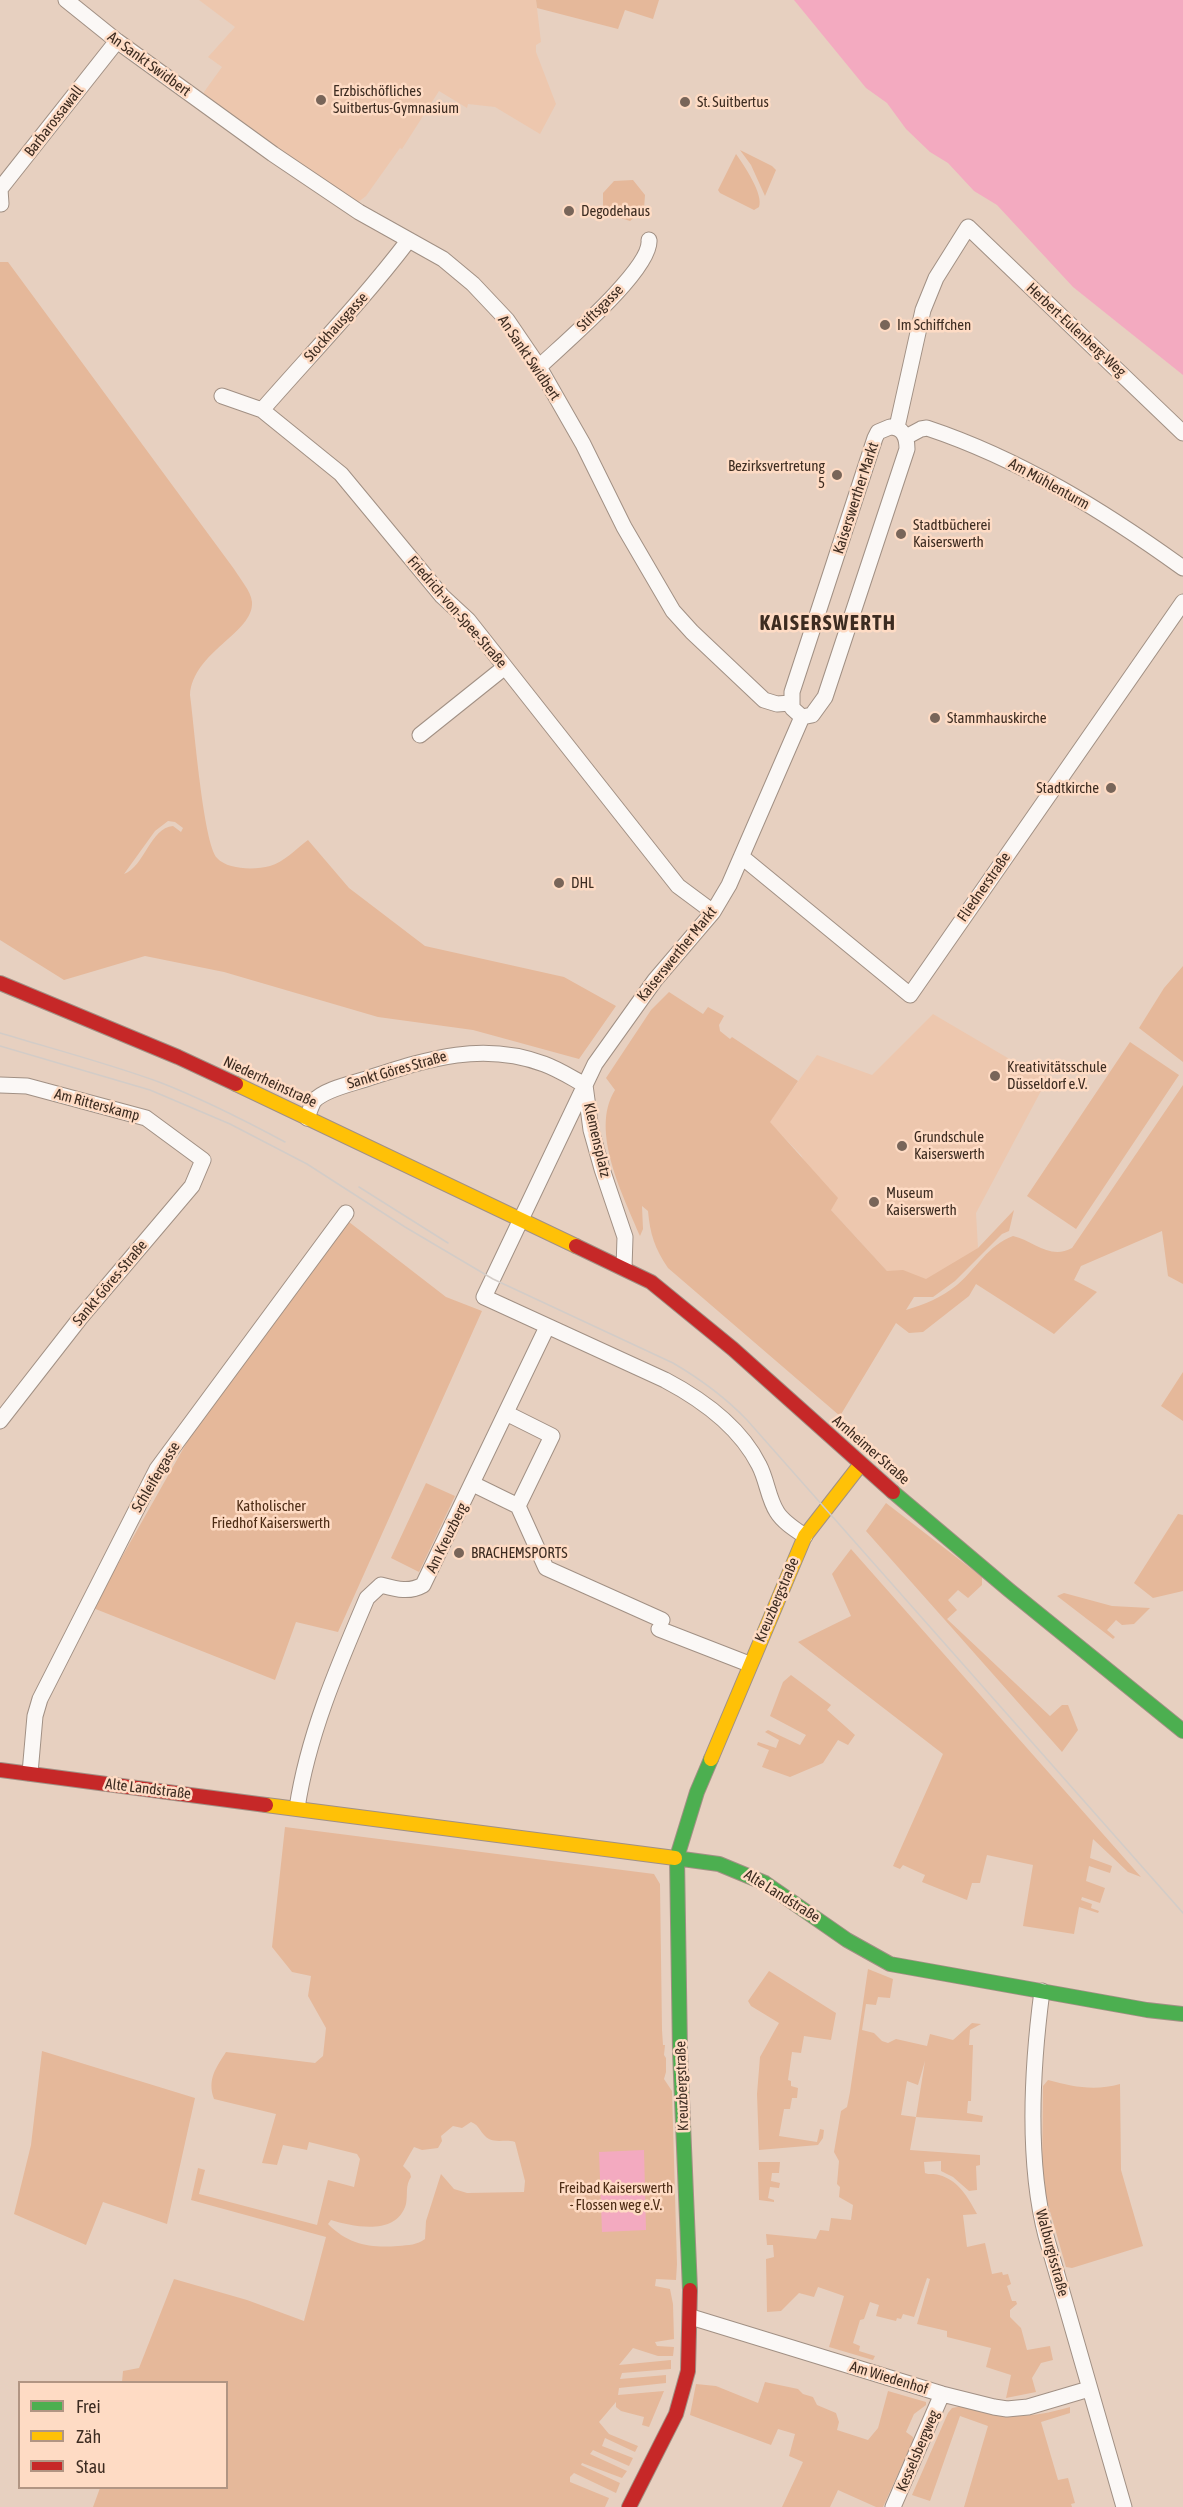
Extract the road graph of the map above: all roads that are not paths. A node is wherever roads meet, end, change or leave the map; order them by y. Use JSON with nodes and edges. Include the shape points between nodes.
{"nodes":[{"id":1,"x":66,"y":0,"type":"edge"},
{"id":2,"x":117,"y":41,"type":"junction"},
{"id":3,"x":1,"y":204,"type":"edge"},
{"id":4,"x":968,"y":227,"type":"joint"},
{"id":5,"x":649,"y":240,"type":"dead end"},
{"id":6,"x":408,"y":241,"type":"junction"},
{"id":7,"x":539,"y":367,"type":"junction"},
{"id":8,"x":222,"y":396,"type":"dead end"},
{"id":9,"x":262,"y":410,"type":"junction"},
{"id":10,"x":901,"y":432,"type":"junction"},
{"id":11,"x":1183,"y":433,"type":"edge"},
{"id":12,"x":1183,"y":568,"type":"edge"},
{"id":13,"x":1183,"y":602,"type":"edge"},
{"id":14,"x":506,"y":667,"type":"junction"},
{"id":15,"x":791,"y":703,"type":"junction"},
{"id":16,"x":802,"y":717,"type":"junction"},
{"id":17,"x":420,"y":735,"type":"dead end"},
{"id":18,"x":742,"y":857,"type":"junction"},
{"id":19,"x":713,"y":912,"type":"junction"},
{"id":20,"x":0,"y":983,"type":"edge"},
{"id":21,"x":0,"y":1085,"type":"edge"},
{"id":22,"x":585,"y":1085,"type":"junction"},
{"id":23,"x":307,"y":1118,"type":"junction"},
{"id":24,"x":186,"y":1147,"type":"joint"},
{"id":25,"x":346,"y":1213,"type":"dead end"},
{"id":26,"x":522,"y":1220,"type":"junction"},
{"id":27,"x":624,"y":1268,"type":"junction"},
{"id":28,"x":547,"y":1327,"type":"junction"},
{"id":29,"x":506,"y":1413,"type":"junction"},
{"id":30,"x":0,"y":1421,"type":"edge"},
{"id":31,"x":861,"y":1464,"type":"junction"},
{"id":32,"x":473,"y":1484,"type":"junction"},
{"id":33,"x":518,"y":1506,"type":"junction"},
{"id":34,"x":805,"y":1536,"type":"junction"},
{"id":35,"x":749,"y":1664,"type":"junction"},
{"id":36,"x":1183,"y":1731,"type":"edge"},
{"id":37,"x":0,"y":1770,"type":"edge"},
{"id":38,"x":30,"y":1773,"type":"junction"},
{"id":39,"x":297,"y":1808,"type":"junction"},
{"id":40,"x":678,"y":1857,"type":"junction"},
{"id":41,"x":1042,"y":1991,"type":"junction"},
{"id":42,"x":1183,"y":2014,"type":"edge"},
{"id":43,"x":691,"y":2317,"type":"junction"},
{"id":44,"x":1089,"y":2389,"type":"junction"},
{"id":45,"x":942,"y":2394,"type":"junction"},
{"id":46,"x":629,"y":2507,"type":"edge"},
{"id":47,"x":893,"y":2507,"type":"edge"},
{"id":48,"x":1124,"y":2507,"type":"edge"}],
"edges":[{"from":1,"to":2,"type":"street","name":"An Sankt Swidbert"},
{"from":2,"to":3,"type":"street","name":"Barbarossawall","via":[[0,189]]},
{"from":2,"to":6,"type":"street","name":"An Sankt Swidbert","via":[[282,160]]},
{"from":4,"to":10,"type":"street","name":"Kaiserswerther Markt","via":[[936,278],[923,310]]},
{"from":4,"to":11,"type":"street","name":"Herbert-Eulenberg-Weg"},
{"from":5,"to":7,"type":"street","name":"Stiftsgasse","via":[[642,262],[620,289]]},
{"from":6,"to":7,"type":"street","name":"An Sankt Swidbert","via":[[443,259],[473,284],[507,320]]},
{"from":6,"to":9,"type":"street","name":"Stockhausgasse","via":[[360,302]]},
{"from":7,"to":15,"type":"street","name":"An Sankt Swidbert","via":[[673,611],[764,700]]},
{"from":8,"to":9,"type":"street","name":"Friedrich-von-Spee-Straße"},
{"from":9,"to":14,"type":"street","name":"Friedrich-von-Spee-Straße","via":[[341,474]]},
{"from":10,"to":12,"type":"street","name":"Am Mühlenturm","via":[[927,428],[996,455],[1118,523]]},
{"from":10,"to":15,"type":"street","name":"Kaiserswerther Markt","via":[[883,429],[875,438]]},
{"from":10,"to":16,"type":"street","name":"Kaiserswerther Markt","via":[[908,449],[825,696],[812,715]]},
{"from":13,"to":18,"type":"street","name":"Fliednerstraße","via":[[910,995]]},
{"from":14,"to":17,"type":"street"},
{"from":14,"to":19,"type":"street","name":"Friedrich-von-Spee-Straße","via":[[678,886]]},
{"from":15,"to":16,"type":"street"},
{"from":16,"to":18,"type":"street","name":"Kaiserswerther Markt"},
{"from":18,"to":19,"type":"street","name":"Kaiserswerther Markt"},
{"from":19,"to":22,"type":"street","name":"Kaiserswerther Markt","via":[[655,980]]},
{"from":20,"to":23,"type":"street","name":"Niederrheinstraße","via":[[178,1057]]},
{"from":21,"to":24,"type":"street","name":"Am Ritterskamp","via":[[27,1086],[146,1118]]},
{"from":22,"to":23,"type":"street","name":"Sankt Göres Straße","via":[[524,1058],[452,1054],[333,1090],[315,1101]]},
{"from":22,"to":26,"type":"street","name":"Klemensplatz"},
{"from":22,"to":27,"type":"street","name":"Klemensplatz","via":[[591,1130],[625,1237]]},
{"from":23,"to":26,"type":"street","name":"Niederrheinstraße"},
{"from":24,"to":30,"type":"street","name":"Sankt-Göres-Straße","via":[[203,1160],[192,1186],[81,1317]]},
{"from":25,"to":38,"type":"street","name":"Schleifergasse","via":[[157,1469],[40,1700]]},
{"from":26,"to":27,"type":"street","name":"Arnheimer Straße"},
{"from":26,"to":28,"type":"street","via":[[484,1297]]},
{"from":27,"to":31,"type":"street","name":"Arnheimer Straße","via":[[651,1282],[724,1342]]},
{"from":28,"to":29,"type":"street","name":"Am Kreuzberg"},
{"from":28,"to":34,"type":"street","via":[[664,1380],[711,1407],[759,1464],[777,1513]]},
{"from":29,"to":32,"type":"street","name":"Am Kreuzberg"},
{"from":29,"to":33,"type":"street","via":[[552,1436]]},
{"from":31,"to":34,"type":"street","name":"Kreuzbergstraße"},
{"from":31,"to":36,"type":"street","name":"Arnheimer Straße"},
{"from":32,"to":33,"type":"street","name":"Am Kreuzberg"},
{"from":32,"to":39,"type":"street","name":"Am Kreuzberg","via":[[423,1586],[400,1590],[381,1586],[368,1598],[322,1710],[306,1759]]},
{"from":33,"to":35,"type":"street","via":[[546,1568]]},
{"from":34,"to":35,"type":"street","name":"Kreuzbergstraße"},
{"from":35,"to":40,"type":"street","name":"Kreuzbergstraße","via":[[697,1792]]},
{"from":37,"to":38,"type":"street","name":"Alte Landstraße"},
{"from":38,"to":39,"type":"street","name":"Alte Landstraße"},
{"from":39,"to":40,"type":"street","name":"Alte Landstraße"},
{"from":40,"to":41,"type":"street","name":"Alte Landstraße","via":[[746,1872],[867,1953],[890,1964]]},
{"from":40,"to":43,"type":"street","name":"Kreuzbergstraße","via":[[680,2052]]},
{"from":41,"to":42,"type":"street","name":"Alte Landstraße"},
{"from":41,"to":44,"type":"street","name":"Walburgisstraße","via":[[1035,2099],[1036,2196]]},
{"from":43,"to":45,"type":"street","name":"Am Wiedenhof"},
{"from":43,"to":46,"type":"street","name":"Kreuzbergstraße","via":[[688,2371],[676,2414]]},
{"from":44,"to":45,"type":"street","name":"Am Wiedenhof","via":[[1028,2407],[1007,2409]]},
{"from":44,"to":48,"type":"street","name":"Walburgisstraße"},
{"from":45,"to":47,"type":"street","name":"Kesselsbergweg"}]}
